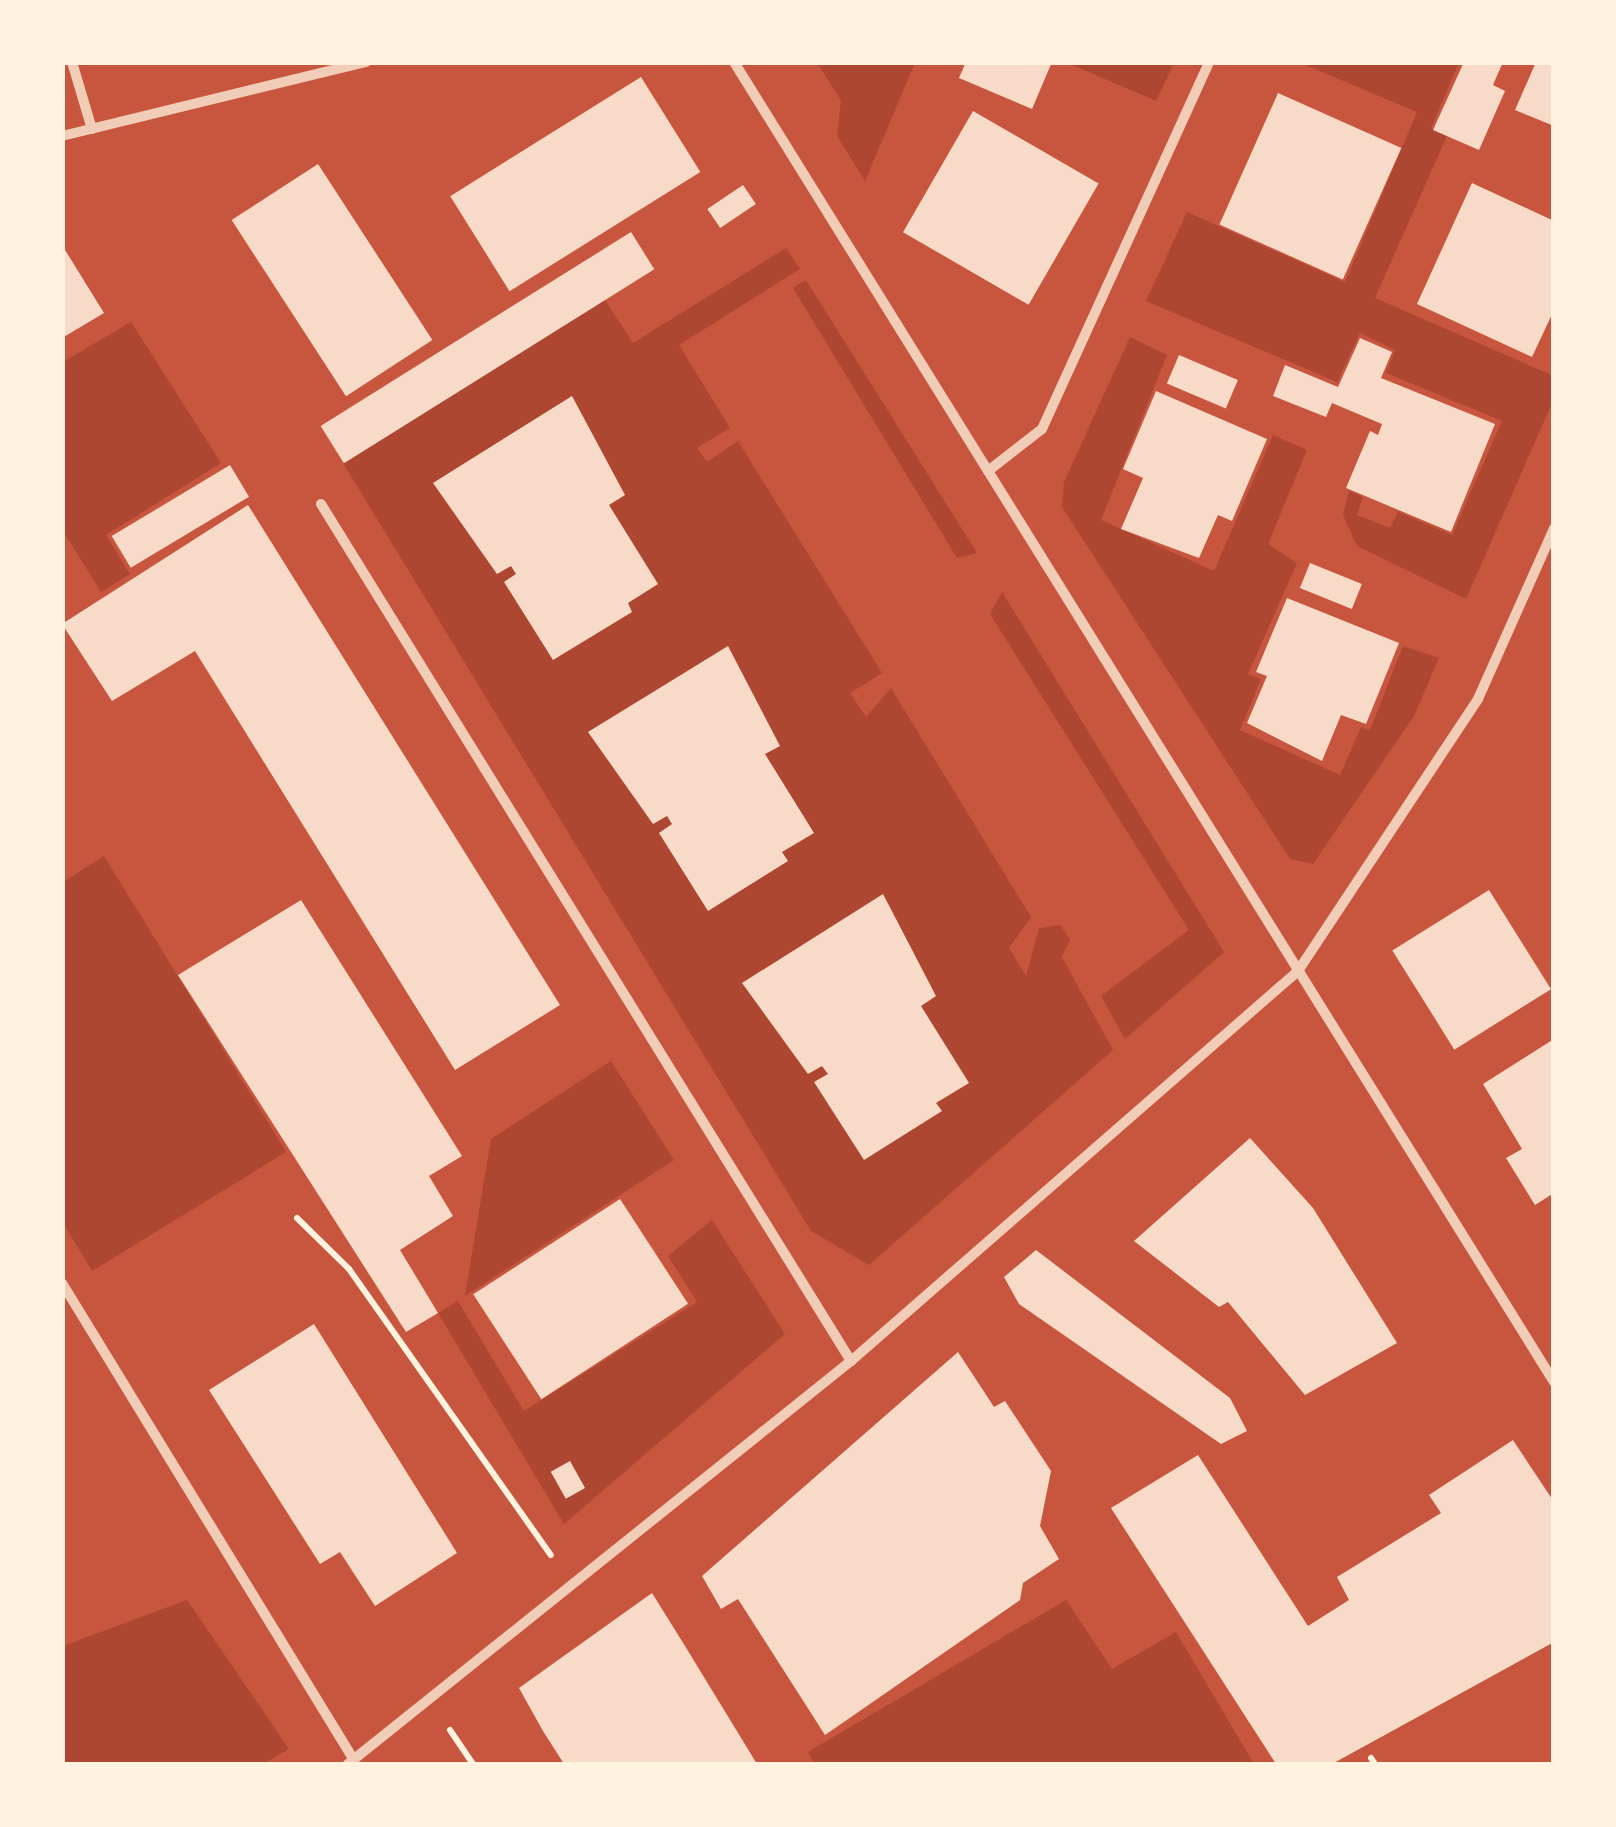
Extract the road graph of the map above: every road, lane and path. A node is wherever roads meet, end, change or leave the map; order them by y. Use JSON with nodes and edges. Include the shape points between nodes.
{"nodes":[{"id":1,"x":72,"y":62,"type":"edge"},
{"id":2,"x":366,"y":62,"type":"edge"},
{"id":3,"x":734,"y":62,"type":"edge"},
{"id":4,"x":1210,"y":62,"type":"edge"},
{"id":5,"x":92,"y":129,"type":"junction"},
{"id":6,"x":62,"y":136,"type":"edge"},
{"id":7,"x":988,"y":471,"type":"junction"},
{"id":8,"x":321,"y":504,"type":"dead end"},
{"id":9,"x":1554,"y":528,"type":"edge"},
{"id":10,"x":1298,"y":971,"type":"junction"},
{"id":11,"x":297,"y":1218,"type":"dead end"},
{"id":12,"x":62,"y":1283,"type":"edge"},
{"id":13,"x":851,"y":1361,"type":"junction"},
{"id":14,"x":1554,"y":1382,"type":"edge"},
{"id":15,"x":572,"y":1586,"type":"junction"},
{"id":16,"x":351,"y":1762,"type":"edge"}],
"edges":[{"from":1,"to":5,"type":"street"},
{"from":2,"to":5,"type":"street"},
{"from":3,"to":7,"type":"street"},
{"from":4,"to":7,"type":"street","via":[[1042,429]]},
{"from":5,"to":6,"type":"street"},
{"from":7,"to":10,"type":"street"},
{"from":8,"to":13,"type":"street"},
{"from":9,"to":10,"type":"street","via":[[1478,699]]},
{"from":10,"to":13,"type":"street"},
{"from":10,"to":14,"type":"street"},
{"from":11,"to":15,"type":"path","via":[[348,1269]]},
{"from":12,"to":16,"type":"street"},
{"from":13,"to":15,"type":"street"},
{"from":15,"to":16,"type":"street"}]}
